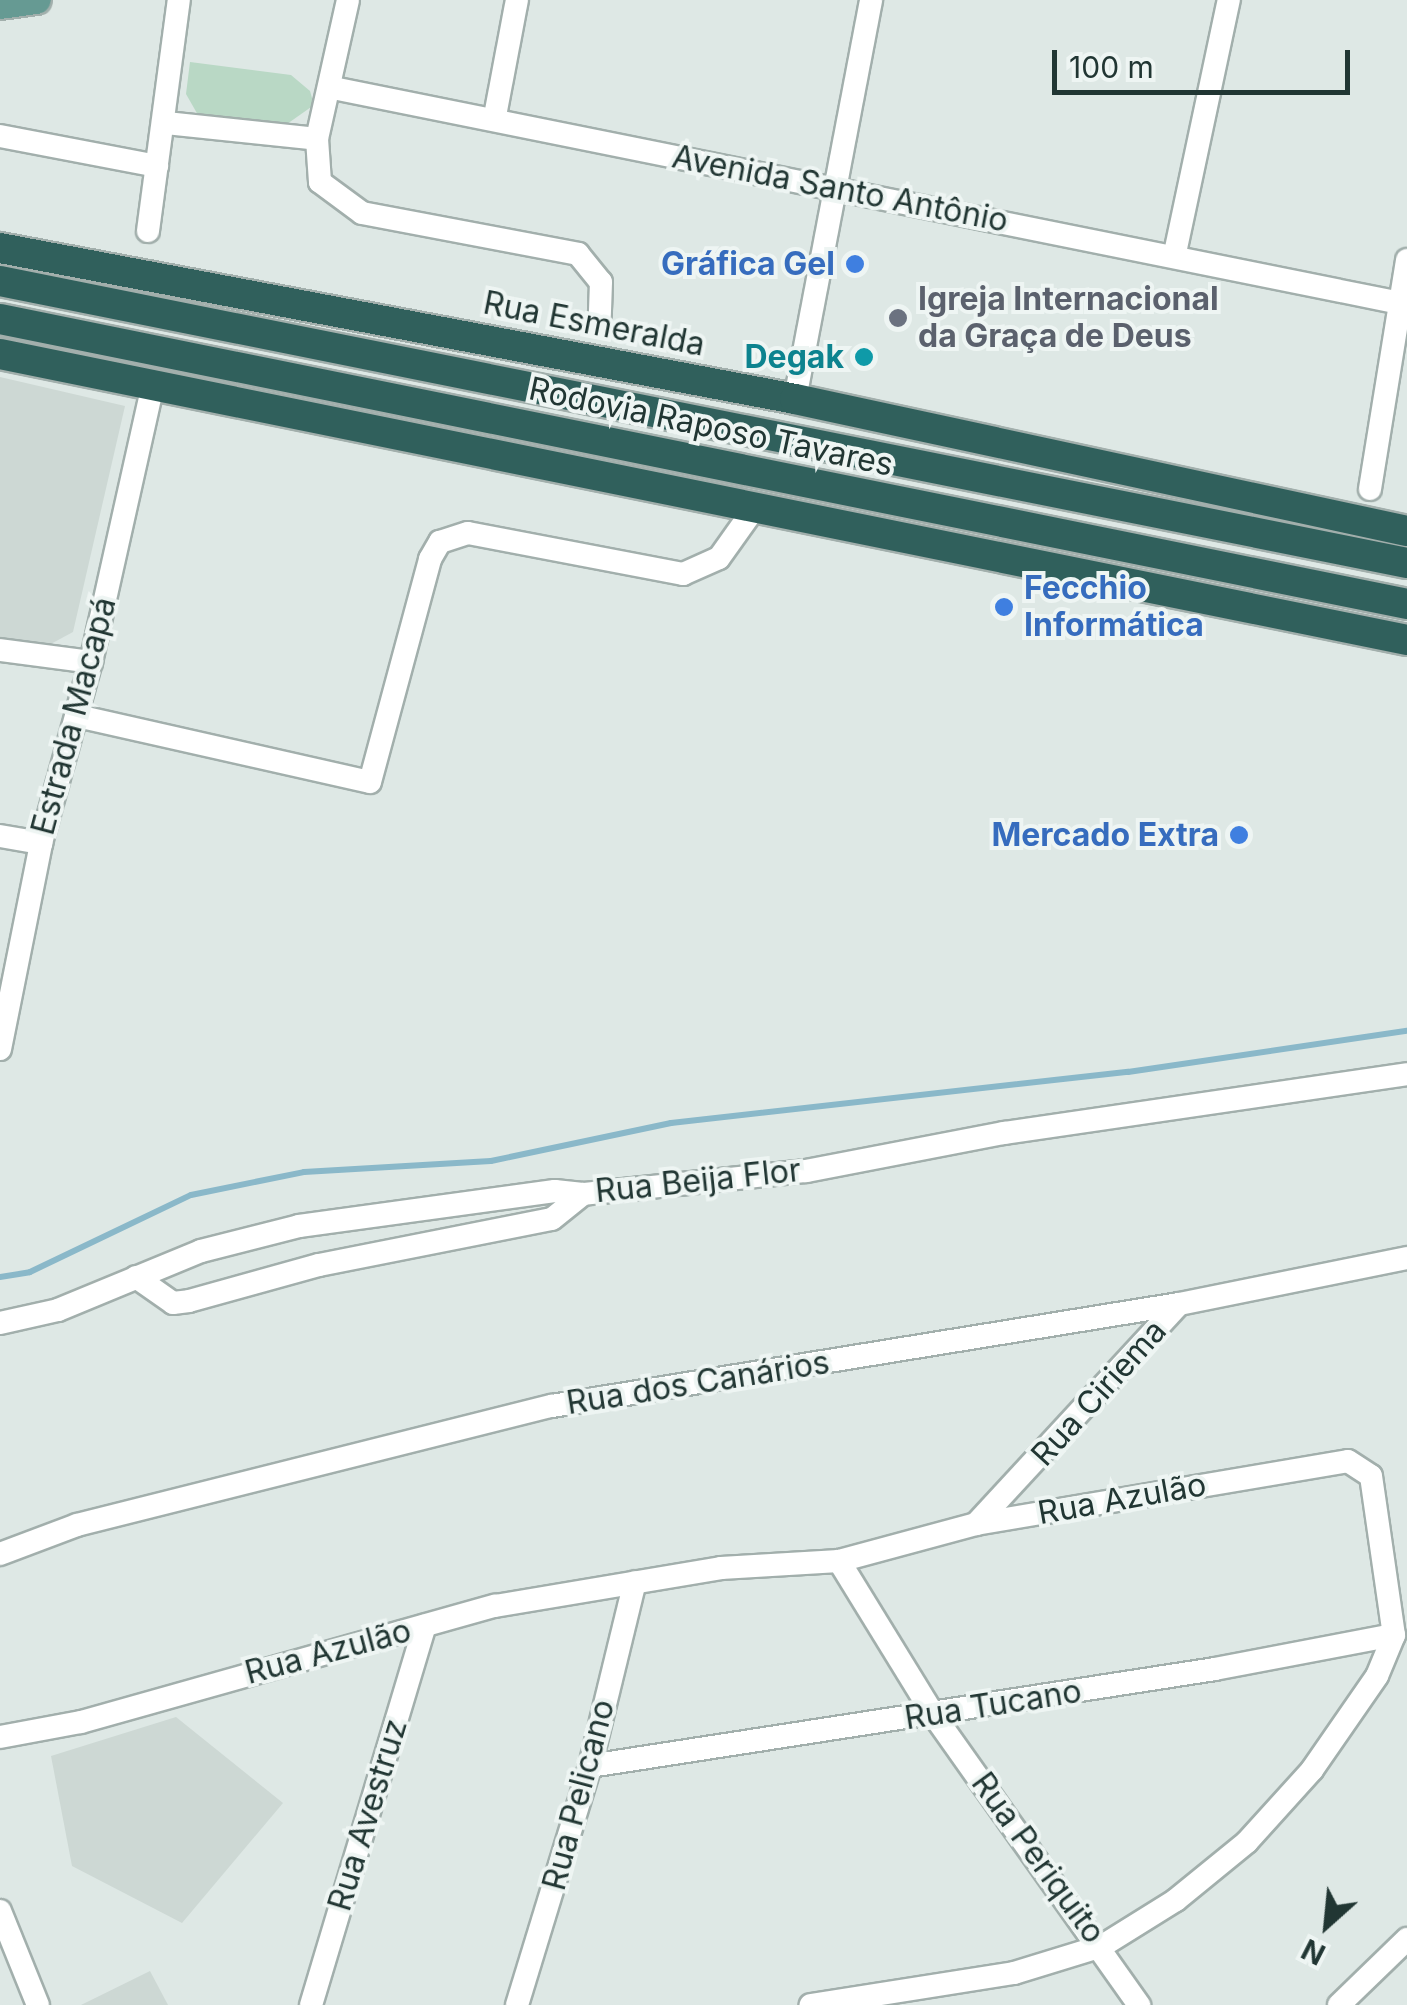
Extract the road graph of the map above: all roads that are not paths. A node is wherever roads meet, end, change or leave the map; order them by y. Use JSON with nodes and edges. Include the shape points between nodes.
{"nodes":[{"id":1,"x":37,"y":0,"type":"edge"},
{"id":2,"x":179,"y":0,"type":"edge"},
{"id":3,"x":348,"y":0,"type":"edge"},
{"id":4,"x":517,"y":0,"type":"edge"},
{"id":5,"x":871,"y":0,"type":"edge"},
{"id":6,"x":1228,"y":0,"type":"edge"},
{"id":7,"x":0,"y":5,"type":"edge"},
{"id":8,"x":333,"y":88,"type":"junction"},
{"id":9,"x":496,"y":116,"type":"junction"},
{"id":10,"x":166,"y":123,"type":"junction"},
{"id":11,"x":0,"y":136,"type":"edge"},
{"id":12,"x":317,"y":139,"type":"junction"},
{"id":13,"x":157,"y":166,"type":"junction"},
{"id":14,"x":833,"y":192,"type":"junction"},
{"id":15,"x":148,"y":231,"type":"dead end"},
{"id":16,"x":0,"y":248,"type":"edge"},
{"id":17,"x":1175,"y":253,"type":"junction"},
{"id":18,"x":1407,"y":260,"type":"edge"},
{"id":19,"x":0,"y":280,"type":"edge"},
{"id":20,"x":1400,"y":303,"type":"junction"},
{"id":21,"x":600,"y":315,"type":"dead end"},
{"id":22,"x":0,"y":319,"type":"edge"},
{"id":23,"x":549,"y":350,"type":"junction"},
{"id":24,"x":0,"y":354,"type":"edge"},
{"id":25,"x":153,"y":385,"type":"junction"},
{"id":26,"x":795,"y":398,"type":"junction"},
{"id":27,"x":898,"y":461,"type":"junction"},
{"id":28,"x":1370,"y":489,"type":"dead end"},
{"id":29,"x":756,"y":506,"type":"junction"},
{"id":30,"x":1407,"y":531,"type":"edge"},
{"id":31,"x":1407,"y":563,"type":"edge"},
{"id":32,"x":1407,"y":604,"type":"edge"},
{"id":33,"x":1407,"y":640,"type":"edge"},
{"id":34,"x":0,"y":650,"type":"edge"},
{"id":35,"x":91,"y":662,"type":"junction"},
{"id":36,"x":77,"y":716,"type":"junction"},
{"id":37,"x":0,"y":836,"type":"edge"},
{"id":38,"x":41,"y":843,"type":"junction"},
{"id":39,"x":7,"y":963,"type":"edge"},
{"id":40,"x":0,"y":1049,"type":"edge"},
{"id":41,"x":1407,"y":1074,"type":"edge"},
{"id":42,"x":583,"y":1194,"type":"junction"},
{"id":43,"x":1407,"y":1258,"type":"edge"},
{"id":44,"x":136,"y":1277,"type":"junction"},
{"id":45,"x":1179,"y":1304,"type":"junction"},
{"id":46,"x":0,"y":1323,"type":"edge"},
{"id":47,"x":976,"y":1524,"type":"junction"},
{"id":48,"x":0,"y":1554,"type":"edge"},
{"id":49,"x":839,"y":1560,"type":"junction"},
{"id":50,"x":635,"y":1582,"type":"junction"},
{"id":51,"x":425,"y":1626,"type":"junction"},
{"id":52,"x":1394,"y":1635,"type":"junction"},
{"id":53,"x":933,"y":1714,"type":"junction"},
{"id":54,"x":0,"y":1736,"type":"edge"},
{"id":55,"x":590,"y":1766,"type":"junction"},
{"id":56,"x":0,"y":1911,"type":"edge"},
{"id":57,"x":1407,"y":1938,"type":"edge"},
{"id":58,"x":1102,"y":1946,"type":"junction"},
{"id":59,"x":38,"y":2005,"type":"edge"},
{"id":60,"x":311,"y":2005,"type":"edge"},
{"id":61,"x":517,"y":2005,"type":"edge"},
{"id":62,"x":812,"y":2005,"type":"edge"},
{"id":63,"x":1139,"y":2005,"type":"edge"},
{"id":64,"x":1339,"y":2005,"type":"edge"}],
"edges":[{"from":1,"to":7,"type":"main road"},
{"from":2,"to":10,"type":"street"},
{"from":3,"to":8,"type":"street"},
{"from":4,"to":9,"type":"street"},
{"from":5,"to":14,"type":"street"},
{"from":6,"to":17,"type":"street"},
{"from":8,"to":9,"type":"street","name":"Avenida Santo Antônio"},
{"from":8,"to":12,"type":"street"},
{"from":9,"to":14,"type":"street","name":"Avenida Santo Antônio"},
{"from":10,"to":12,"type":"street"},
{"from":10,"to":13,"type":"street"},
{"from":11,"to":13,"type":"street"},
{"from":12,"to":21,"type":"street","via":[[320,182],[339,201],[362,213],[578,254],[601,282]]},
{"from":13,"to":15,"type":"street"},
{"from":14,"to":17,"type":"street","name":"Avenida Santo Antônio"},
{"from":14,"to":26,"type":"street"},
{"from":16,"to":23,"type":"highway","name":"Rua Esmeralda"},
{"from":17,"to":20,"type":"street","name":"Avenida Santo Antônio"},
{"from":18,"to":20,"type":"street"},
{"from":19,"to":27,"type":"highway","name":"Rodovia Raposo Tavares"},
{"from":20,"to":28,"type":"street"},
{"from":22,"to":32,"type":"highway","name":"Rodovia Raposo Tavares"},
{"from":23,"to":26,"type":"highway","name":"Rua Esmeralda"},
{"from":23,"to":27,"type":"highway","via":[[790,421]]},
{"from":24,"to":25,"type":"highway"},
{"from":25,"to":29,"type":"highway"},
{"from":25,"to":35,"type":"street","name":"Estrada Macapá"},
{"from":26,"to":30,"type":"highway","name":"Rua Esmeralda"},
{"from":27,"to":31,"type":"highway","name":"Rodovia Raposo Tavares"},
{"from":29,"to":33,"type":"highway"},
{"from":29,"to":36,"type":"street","via":[[732,546],[702,568],[655,572],[451,534],[430,559],[370,782]]},
{"from":34,"to":35,"type":"street"},
{"from":35,"to":36,"type":"street","name":"Estrada Macapá"},
{"from":36,"to":38,"type":"street","name":"Estrada Macapá"},
{"from":37,"to":38,"type":"street"},
{"from":38,"to":39,"type":"street","name":"Estrada Macapá"},
{"from":39,"to":40,"type":"street","name":"Estrada Macapá"},
{"from":41,"to":42,"type":"street","name":"Rua Beija Flor","via":[[1004,1132],[806,1171]]},
{"from":42,"to":44,"type":"street","name":"Rua Beija Flor","via":[[554,1191],[300,1226],[239,1239]]},
{"from":42,"to":44,"type":"street","via":[[552,1219],[319,1265],[189,1301],[173,1303]]},
{"from":43,"to":45,"type":"street","name":"Rua dos Canários"},
{"from":44,"to":46,"type":"street","name":"Rua Beija Flor","via":[[58,1310]]},
{"from":45,"to":47,"type":"street","name":"Rua Ciriema"},
{"from":45,"to":48,"type":"street","name":"Rua dos Canários","via":[[552,1406],[78,1526]]},
{"from":47,"to":49,"type":"street","name":"Rua Azulão"},
{"from":47,"to":52,"type":"street","name":"Rua Azulão","via":[[1348,1462],[1371,1476]]},
{"from":49,"to":50,"type":"street","name":"Rua Azulão"},
{"from":49,"to":53,"type":"street","name":"Rua Periquito"},
{"from":50,"to":51,"type":"street","name":"Rua Azulão"},
{"from":50,"to":55,"type":"street","name":"Rua Pelicano"},
{"from":51,"to":54,"type":"street","name":"Rua Azulão","via":[[81,1722]]},
{"from":51,"to":60,"type":"street","name":"Rua Avestruz"},
{"from":52,"to":53,"type":"street","name":"Rua Tucano"},
{"from":52,"to":58,"type":"street","via":[[1377,1676],[1322,1756],[1247,1842],[1176,1900]]},
{"from":53,"to":55,"type":"street","name":"Rua Tucano"},
{"from":53,"to":58,"type":"street","name":"Rua Periquito"},
{"from":55,"to":61,"type":"street","name":"Rua Pelicano"},
{"from":56,"to":59,"type":"street"},
{"from":57,"to":64,"type":"street"},
{"from":58,"to":62,"type":"street","via":[[1014,1973]]},
{"from":58,"to":63,"type":"street","name":"Rua Periquito"}]}
